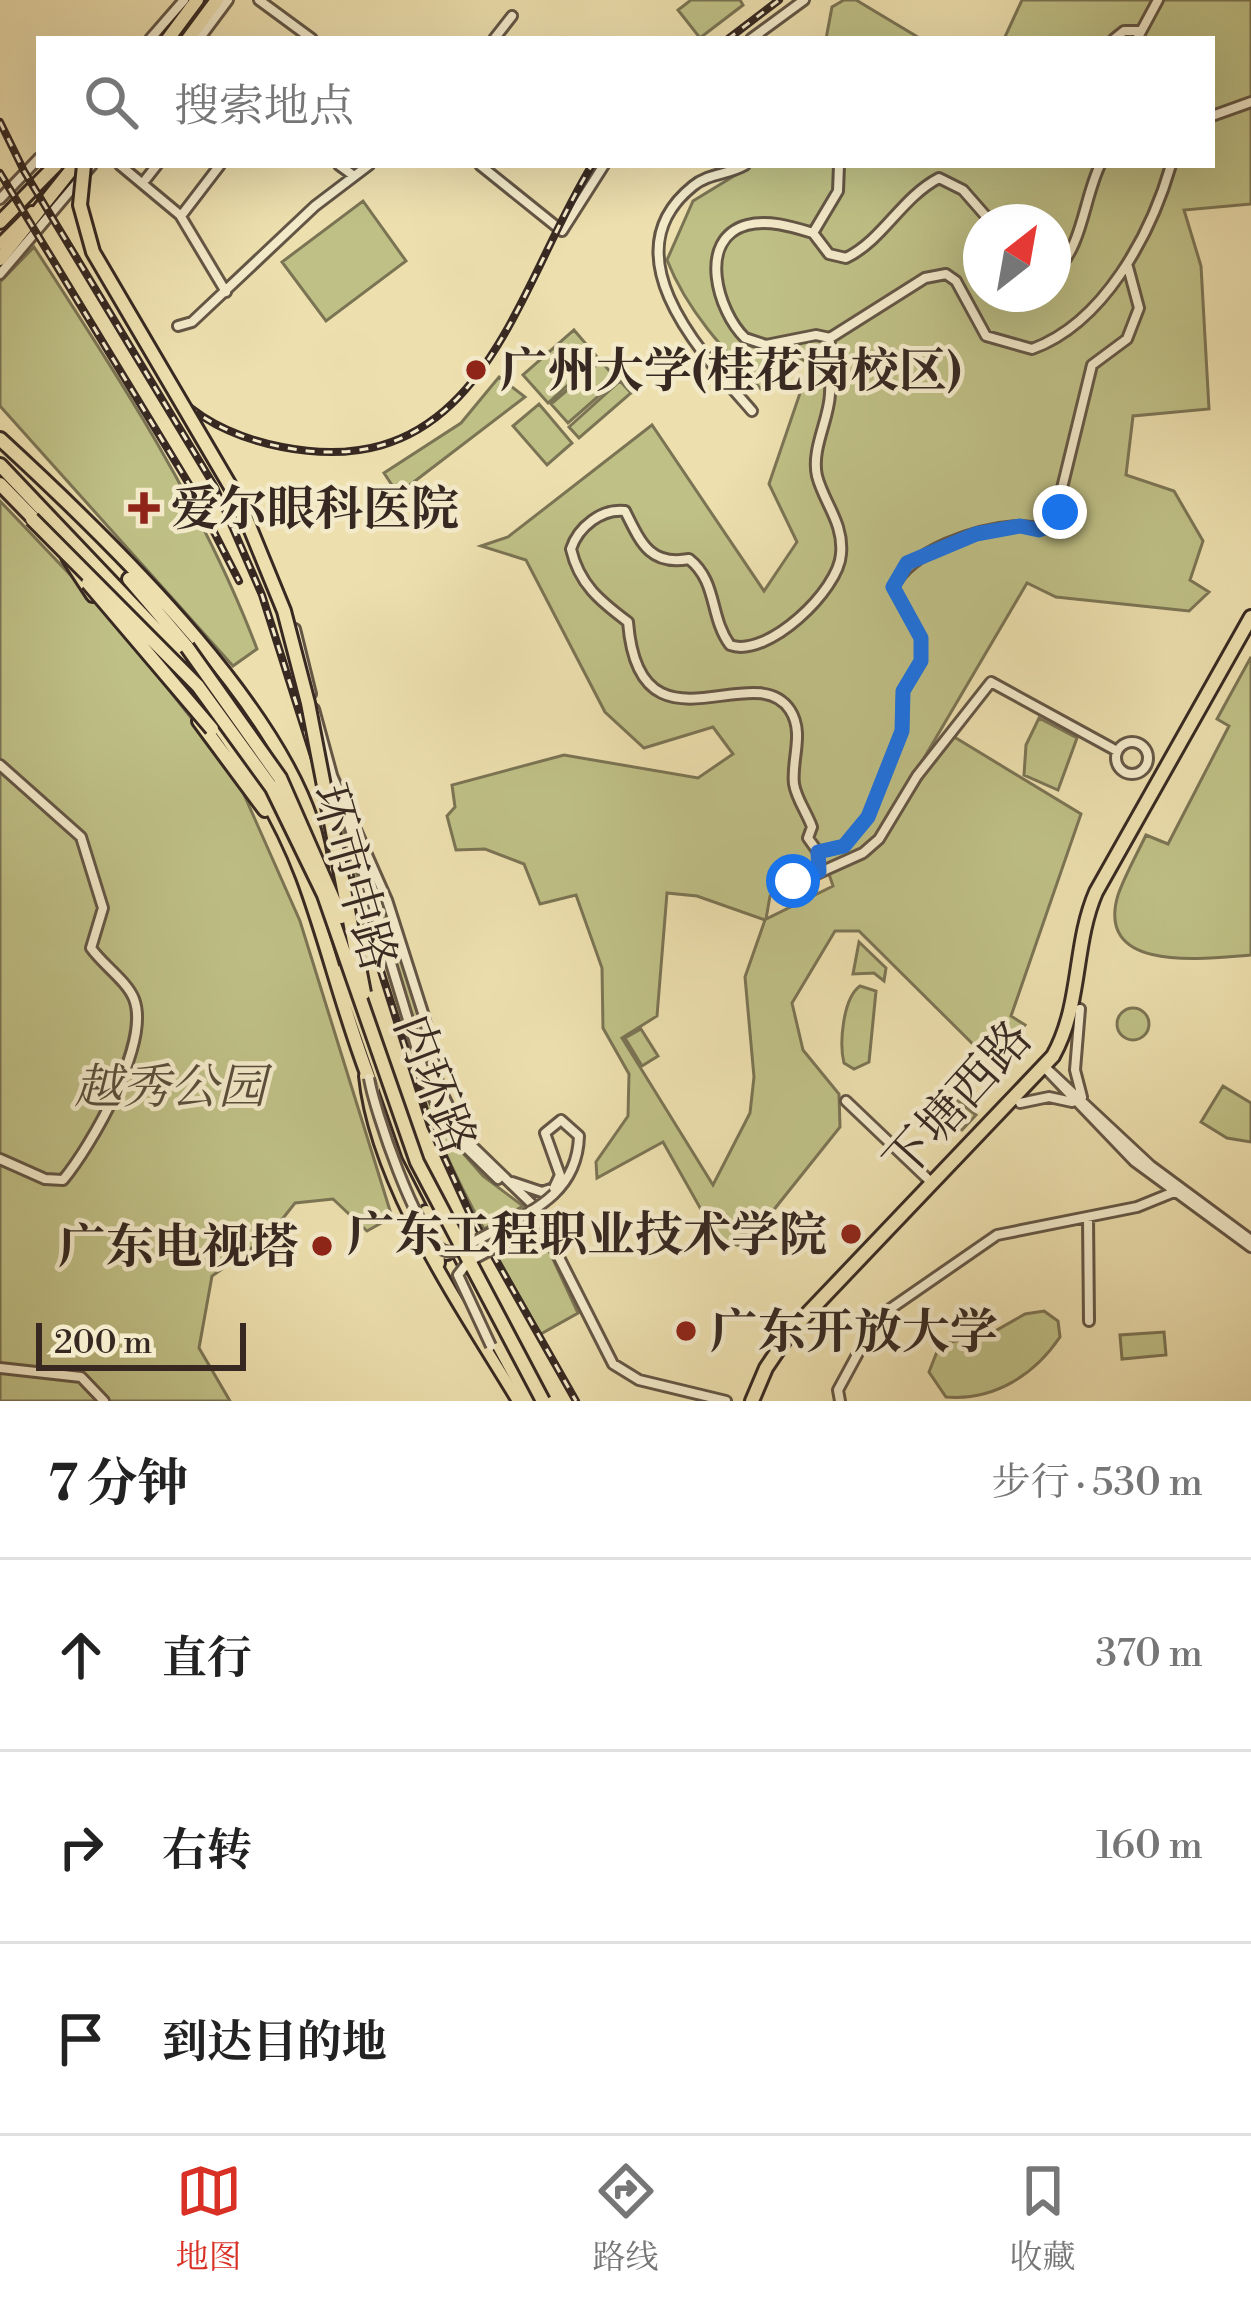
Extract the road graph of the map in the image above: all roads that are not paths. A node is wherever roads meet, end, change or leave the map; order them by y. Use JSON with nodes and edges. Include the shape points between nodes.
{"nodes":[{"id":1,"x":184,"y":0,"type":"edge"},
{"id":2,"x":202,"y":0,"type":"edge"},
{"id":3,"x":217,"y":0,"type":"edge"},
{"id":4,"x":228,"y":0,"type":"edge"},
{"id":5,"x":259,"y":0,"type":"edge"},
{"id":6,"x":803,"y":0,"type":"edge"},
{"id":7,"x":1158,"y":0,"type":"edge"},
{"id":8,"x":512,"y":16,"type":"dead end"},
{"id":9,"x":1138,"y":35,"type":"edge"},
{"id":10,"x":153,"y":36,"type":"edge"},
{"id":11,"x":174,"y":36,"type":"edge"},
{"id":12,"x":190,"y":36,"type":"edge"},
{"id":13,"x":201,"y":36,"type":"edge"},
{"id":14,"x":307,"y":36,"type":"edge"},
{"id":15,"x":496,"y":36,"type":"edge"},
{"id":16,"x":755,"y":36,"type":"edge"},
{"id":17,"x":1251,"y":103,"type":"edge"},
{"id":18,"x":1215,"y":115,"type":"edge"},
{"id":19,"x":36,"y":161,"type":"edge"},
{"id":20,"x":54,"y":168,"type":"edge"},
{"id":21,"x":72,"y":168,"type":"edge"},
{"id":22,"x":86,"y":168,"type":"edge"},
{"id":23,"x":87,"y":168,"type":"edge"},
{"id":24,"x":123,"y":168,"type":"edge"},
{"id":25,"x":155,"y":168,"type":"edge"},
{"id":26,"x":218,"y":168,"type":"edge"},
{"id":27,"x":343,"y":168,"type":"edge"},
{"id":28,"x":366,"y":168,"type":"edge"},
{"id":29,"x":484,"y":168,"type":"edge"},
{"id":30,"x":602,"y":168,"type":"edge"},
{"id":31,"x":735,"y":168,"type":"edge"},
{"id":32,"x":839,"y":168,"type":"edge"},
{"id":33,"x":942,"y":168,"type":"edge"},
{"id":34,"x":1099,"y":168,"type":"edge"},
{"id":35,"x":1170,"y":168,"type":"edge"},
{"id":36,"x":354,"y":176,"type":"junction"},
{"id":37,"x":939,"y":178,"type":"junction"},
{"id":38,"x":146,"y":179,"type":"dead end"},
{"id":39,"x":0,"y":199,"type":"edge"},
{"id":40,"x":975,"y":204,"type":"edge"},
{"id":41,"x":30,"y":205,"type":"junction"},
{"id":42,"x":180,"y":217,"type":"junction"},
{"id":43,"x":0,"y":221,"type":"edge"},
{"id":44,"x":813,"y":233,"type":"junction"},
{"id":45,"x":0,"y":234,"type":"edge"},
{"id":46,"x":0,"y":244,"type":"edge"},
{"id":47,"x":1071,"y":248,"type":"edge"},
{"id":48,"x":0,"y":259,"type":"edge"},
{"id":49,"x":1128,"y":266,"type":"junction"},
{"id":50,"x":0,"y":274,"type":"edge"},
{"id":51,"x":226,"y":292,"type":"junction"},
{"id":52,"x":178,"y":326,"type":"dead end"},
{"id":53,"x":830,"y":338,"type":"junction"},
{"id":54,"x":752,"y":411,"type":"dead end"},
{"id":55,"x":0,"y":439,"type":"edge"},
{"id":56,"x":3,"y":462,"type":"edge"},
{"id":57,"x":0,"y":485,"type":"edge"},
{"id":58,"x":32,"y":519,"type":"junction"},
{"id":59,"x":1251,"y":617,"type":"edge"},
{"id":60,"x":295,"y":629,"type":"dead end"},
{"id":61,"x":1251,"y":632,"type":"edge"},
{"id":62,"x":187,"y":647,"type":"junction"},
{"id":63,"x":1117,"y":751,"type":"junction"},
{"id":64,"x":0,"y":765,"type":"edge"},
{"id":65,"x":332,"y":772,"type":"junction"},
{"id":66,"x":312,"y":823,"type":"junction"},
{"id":67,"x":287,"y":840,"type":"junction"},
{"id":68,"x":818,"y":852,"type":"junction"},
{"id":69,"x":819,"y":871,"type":"junction"},
{"id":70,"x":321,"y":887,"type":"junction"},
{"id":71,"x":783,"y":889,"type":"dead end"},
{"id":72,"x":339,"y":933,"type":"junction"},
{"id":73,"x":364,"y":993,"type":"junction"},
{"id":74,"x":1080,"y":1009,"type":"junction"},
{"id":75,"x":1048,"y":1071,"type":"junction"},
{"id":76,"x":366,"y":1072,"type":"junction"},
{"id":77,"x":1078,"y":1100,"type":"junction"},
{"id":78,"x":847,"y":1101,"type":"dead end"},
{"id":79,"x":1020,"y":1102,"type":"junction"},
{"id":80,"x":0,"y":1160,"type":"edge"},
{"id":81,"x":505,"y":1179,"type":"junction"},
{"id":82,"x":932,"y":1183,"type":"junction"},
{"id":83,"x":1174,"y":1192,"type":"junction"},
{"id":84,"x":1088,"y":1217,"type":"junction"},
{"id":85,"x":542,"y":1222,"type":"junction"},
{"id":86,"x":436,"y":1231,"type":"junction"},
{"id":87,"x":1251,"y":1244,"type":"edge"},
{"id":88,"x":438,"y":1264,"type":"junction"},
{"id":89,"x":1089,"y":1321,"type":"dead end"},
{"id":90,"x":0,"y":1368,"type":"edge"},
{"id":91,"x":535,"y":1400,"type":"edge"},
{"id":92,"x":104,"y":1401,"type":"edge"},
{"id":93,"x":726,"y":1401,"type":"edge"},
{"id":94,"x":756,"y":1401,"type":"edge"},
{"id":95,"x":840,"y":1401,"type":"edge"}],
"edges":[{"from":1,"to":10,"type":"street"},
{"from":2,"to":11,"type":"highway"},
{"from":3,"to":12,"type":"highway"},
{"from":4,"to":13,"type":"street"},
{"from":5,"to":14,"type":"street"},
{"from":6,"to":16,"type":"street"},
{"from":7,"to":9,"type":"street"},
{"from":8,"to":15,"type":"street"},
{"from":17,"to":18,"type":"street"},
{"from":19,"to":39,"type":"street"},
{"from":20,"to":41,"type":"highway"},
{"from":21,"to":41,"type":"highway"},
{"from":22,"to":50,"type":"street"},
{"from":23,"to":73,"type":"highway","bridge":true,"via":[[80,205],[93,252],[239,501],[284,611]]},
{"from":24,"to":42,"type":"street"},
{"from":25,"to":38,"type":"street"},
{"from":26,"to":42,"type":"street"},
{"from":27,"to":36,"type":"street"},
{"from":28,"to":36,"type":"street"},
{"from":29,"to":30,"type":"street","via":[[562,231]]},
{"from":31,"to":54,"type":"street","via":[[708,176],[678,200],[664,235],[662,289],[687,334]]},
{"from":32,"to":44,"type":"street","via":[[838,191]]},
{"from":33,"to":37,"type":"street"},
{"from":34,"to":47,"type":"street"},
{"from":35,"to":49,"type":"street","via":[[1145,242]]},
{"from":36,"to":51,"type":"street"},
{"from":37,"to":40,"type":"street"},
{"from":37,"to":44,"type":"street","via":[[915,190],[846,258],[829,254]]},
{"from":41,"to":43,"type":"highway"},
{"from":41,"to":45,"type":"main road"},
{"from":41,"to":46,"type":"main road"},
{"from":41,"to":48,"type":"highway"},
{"from":42,"to":51,"type":"street"},
{"from":44,"to":53,"type":"street","via":[[764,223],[736,230],[718,260],[717,295],[734,328],[756,344]]},
{"from":49,"to":53,"type":"street","via":[[1073,324],[1031,349],[986,336],[946,274],[925,278]]},
{"from":49,"to":68,"type":"street","via":[[1139,308],[1127,339],[1092,365],[1053,525],[976,534],[907,563],[898,577],[893,587],[921,638],[921,661],[903,691],[902,731],[868,817],[844,846]]},
{"from":51,"to":52,"type":"street"},
{"from":53,"to":68,"type":"street","via":[[816,471],[836,512],[842,552],[792,625],[756,647],[730,645],[707,573],[689,559],[650,556],[626,511],[611,509],[586,525],[571,549],[594,597],[628,622],[637,669],[650,688],[677,697],[765,696],[790,711],[794,792]]},
{"from":55,"to":62,"type":"highway"},
{"from":55,"to":66,"type":"highway","name":"环市中路","via":[[213,661],[268,739]]},
{"from":56,"to":62,"type":"highway","name":"内环路"},
{"from":56,"to":70,"type":"highway","via":[[237,721],[286,798]]},
{"from":57,"to":58,"type":"highway","name":"内环路"},
{"from":57,"to":67,"type":"highway","via":[[65,552]]},
{"from":58,"to":67,"type":"highway","bridge":true,"via":[[164,666]]},
{"from":58,"to":91,"type":"highway","name":"内环路","bridge":true,"via":[[187,673],[272,788],[324,895],[417,1162]]},
{"from":59,"to":75,"type":"highway","name":"下塘西路","via":[[1096,892],[1069,1019]]},
{"from":60,"to":65,"type":"street"},
{"from":61,"to":74,"type":"highway","name":"下塘西路","via":[[1104,892]]},
{"from":62,"to":73,"type":"highway","name":"内环路","bridge":true,"via":[[252,732],[295,806]]},
{"from":63,"to":63,"type":"street","via":[[1140,744],[1147,763],[1126,773]]},
{"from":63,"to":69,"type":"street","via":[[991,682],[878,839]]},
{"from":64,"to":80,"type":"street","via":[[82,837],[103,908],[92,948],[133,995],[138,1017],[119,1088],[63,1180]]},
{"from":65,"to":81,"type":"street","via":[[405,951],[442,1097],[465,1139]]},
{"from":65,"to":85,"type":"street","via":[[440,1115]]},
{"from":66,"to":70,"type":"highway","name":"环市中路"},
{"from":66,"to":72,"type":"highway"},
{"from":67,"to":76,"type":"highway","name":"环市中路"},
{"from":68,"to":69,"type":"street"},
{"from":69,"to":71,"type":"street"},
{"from":70,"to":72,"type":"highway","name":"环市中路"},
{"from":72,"to":91,"type":"highway","name":"环市中路","via":[[364,1036],[409,1155]]},
{"from":73,"to":91,"type":"highway","name":"内环路","bridge":true,"via":[[430,1172]]},
{"from":74,"to":75,"type":"highway","name":"下塘西路"},
{"from":74,"to":77,"type":"street"},
{"from":75,"to":77,"type":"street"},
{"from":75,"to":79,"type":"highway","name":"下塘西路"},
{"from":75,"to":82,"type":"highway","name":"下塘西路"},
{"from":76,"to":81,"type":"street","bridge":true,"via":[[398,1169],[443,1250],[470,1244],[567,1185],[579,1136],[561,1120],[545,1133],[560,1175],[554,1188],[534,1191]]},
{"from":76,"to":86,"type":"highway","name":"环市中路"},
{"from":76,"to":88,"type":"main road","via":[[374,1123]]},
{"from":77,"to":79,"type":"street"},
{"from":77,"to":83,"type":"street"},
{"from":77,"to":87,"type":"street"},
{"from":78,"to":82,"type":"street"},
{"from":79,"to":94,"type":"highway","name":"下塘西路","via":[[797,1334]]},
{"from":81,"to":85,"type":"street"},
{"from":82,"to":94,"type":"highway","name":"下塘西路","via":[[784,1340]]},
{"from":83,"to":84,"type":"street"},
{"from":83,"to":87,"type":"street"},
{"from":84,"to":89,"type":"street"},
{"from":84,"to":95,"type":"street","via":[[997,1235],[911,1291],[877,1318],[838,1390]]},
{"from":85,"to":91,"type":"street","bridge":true,"via":[[458,1275],[491,1346]]},
{"from":85,"to":93,"type":"street","via":[[618,1369]]},
{"from":86,"to":88,"type":"highway"},
{"from":86,"to":91,"type":"highway","name":"环市中路"},
{"from":88,"to":91,"type":"main road"},
{"from":90,"to":92,"type":"street","via":[[81,1376]]}]}
